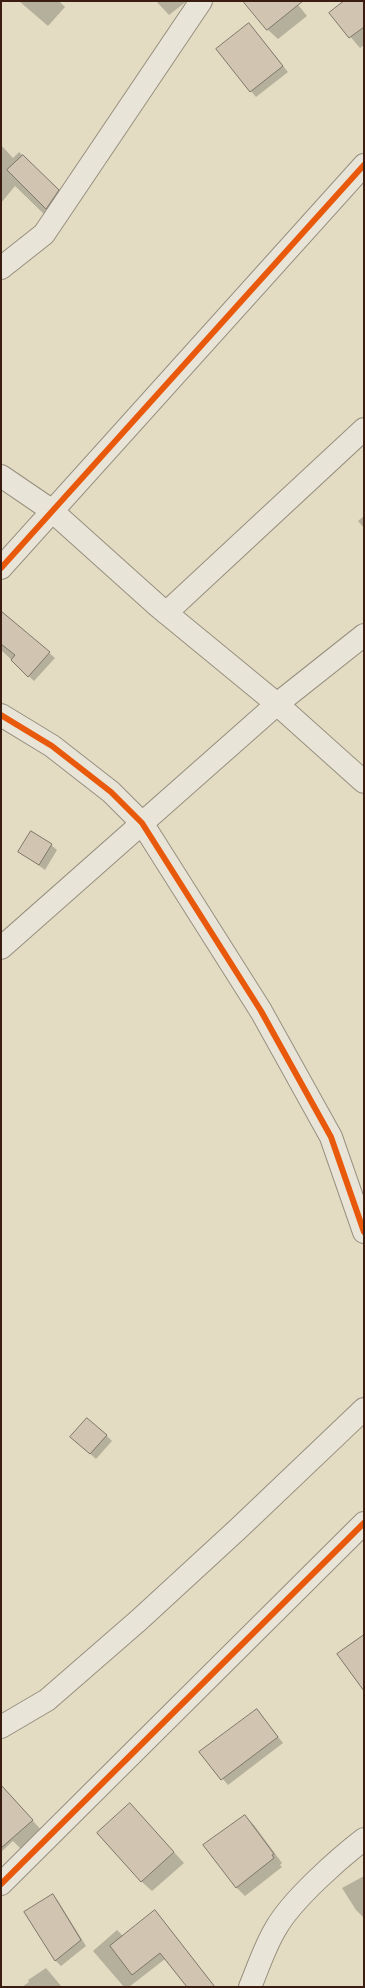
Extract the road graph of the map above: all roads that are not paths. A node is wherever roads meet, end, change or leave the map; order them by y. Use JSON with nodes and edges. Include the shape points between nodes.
{"nodes":[{"id":1,"x":201,"y":1,"type":"edge"},
{"id":2,"x":364,"y":165,"type":"edge"},
{"id":3,"x":1,"y":268,"type":"edge"},
{"id":4,"x":364,"y":429,"type":"edge"},
{"id":5,"x":1,"y":476,"type":"edge"},
{"id":6,"x":51,"y":510,"type":"junction"},
{"id":7,"x":1,"y":568,"type":"edge"},
{"id":8,"x":166,"y":613,"type":"junction"},
{"id":9,"x":364,"y":635,"type":"edge"},
{"id":10,"x":277,"y":704,"type":"junction"},
{"id":11,"x":1,"y":715,"type":"edge"},
{"id":12,"x":364,"y":782,"type":"edge"},
{"id":13,"x":142,"y":823,"type":"junction"},
{"id":14,"x":1,"y":948,"type":"edge"},
{"id":15,"x":364,"y":1232,"type":"edge"},
{"id":16,"x":364,"y":1409,"type":"edge"},
{"id":17,"x":364,"y":1523,"type":"edge"},
{"id":18,"x":1,"y":1727,"type":"edge"},
{"id":19,"x":364,"y":1839,"type":"edge"},
{"id":20,"x":1,"y":1884,"type":"edge"},
{"id":21,"x":250,"y":1987,"type":"edge"}],
"edges":[{"from":1,"to":3,"type":"street","via":[[44,234]]},
{"from":2,"to":6,"type":"street"},
{"from":4,"to":8,"type":"street"},
{"from":5,"to":6,"type":"street"},
{"from":6,"to":7,"type":"street"},
{"from":6,"to":8,"type":"street"},
{"from":8,"to":10,"type":"street"},
{"from":9,"to":10,"type":"street"},
{"from":10,"to":12,"type":"street"},
{"from":10,"to":13,"type":"street"},
{"from":11,"to":13,"type":"street","via":[[58,750],[111,792]]},
{"from":13,"to":14,"type":"street"},
{"from":13,"to":15,"type":"street","via":[[261,1012],[331,1137]]},
{"from":16,"to":18,"type":"street","via":[[134,1625],[47,1700]]},
{"from":17,"to":20,"type":"street"},
{"from":19,"to":21,"type":"street","via":[[349,1850],[292,1906],[276,1928]]}]}
